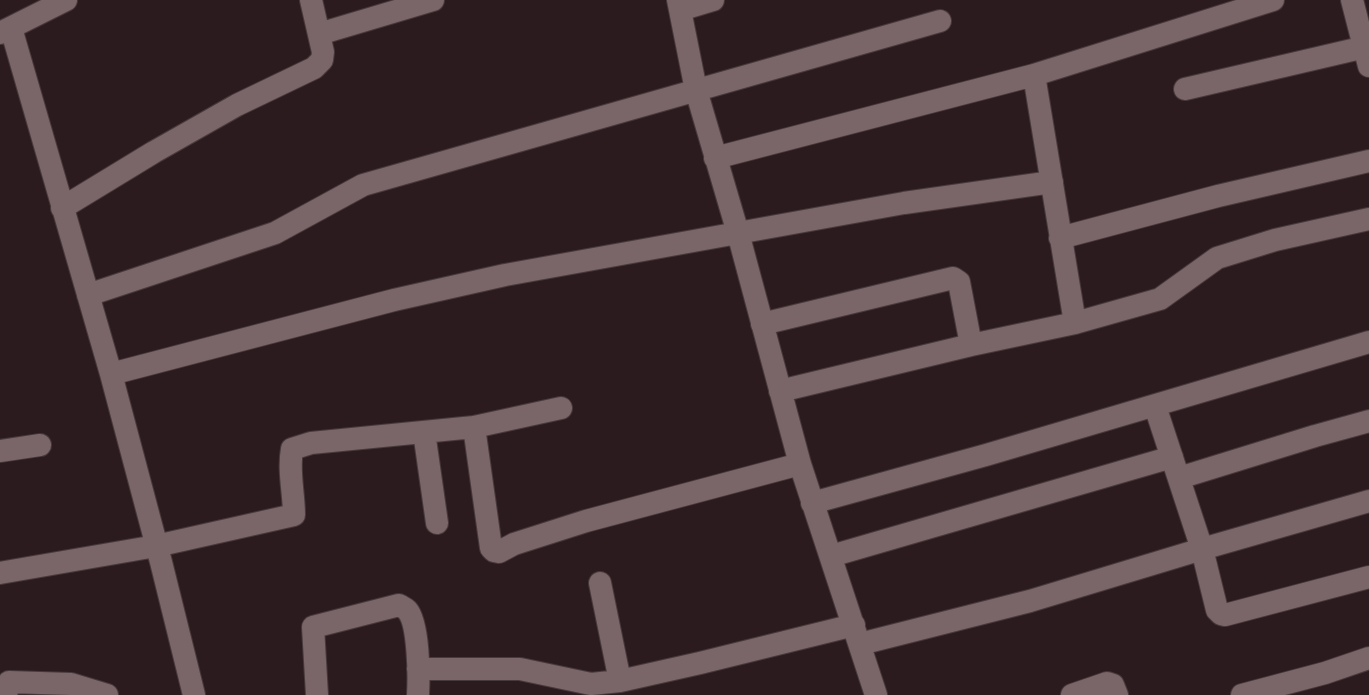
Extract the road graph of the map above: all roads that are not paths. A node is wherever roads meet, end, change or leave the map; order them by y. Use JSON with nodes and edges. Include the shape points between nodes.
{"nodes":[{"id":1,"x":66,"y":0,"type":"edge"},
{"id":2,"x":311,"y":0,"type":"edge"},
{"id":3,"x":433,"y":0,"type":"edge"},
{"id":4,"x":713,"y":0,"type":"edge"},
{"id":5,"x":1273,"y":0,"type":"edge"},
{"id":6,"x":1352,"y":0,"type":"edge"},
{"id":7,"x":679,"y":5,"type":"edge"},
{"id":8,"x":940,"y":21,"type":"dead end"},
{"id":9,"x":6,"y":30,"type":"edge"},
{"id":10,"x":319,"y":34,"type":"junction"},
{"id":11,"x":1366,"y":43,"type":"edge"},
{"id":12,"x":1034,"y":75,"type":"junction"},
{"id":13,"x":1185,"y":89,"type":"dead end"},
{"id":14,"x":696,"y":90,"type":"junction"},
{"id":15,"x":715,"y":158,"type":"junction"},
{"id":16,"x":1369,"y":161,"type":"edge"},
{"id":17,"x":1052,"y":182,"type":"junction"},
{"id":18,"x":62,"y":208,"type":"junction"},
{"id":19,"x":1369,"y":219,"type":"edge"},
{"id":20,"x":738,"y":233,"type":"junction"},
{"id":21,"x":1060,"y":238,"type":"junction"},
{"id":22,"x":88,"y":295,"type":"junction"},
{"id":23,"x":1074,"y":323,"type":"junction"},
{"id":24,"x":762,"y":324,"type":"junction"},
{"id":25,"x":1369,"y":342,"type":"edge"},
{"id":26,"x":972,"y":345,"type":"junction"},
{"id":27,"x":111,"y":374,"type":"junction"},
{"id":28,"x":780,"y":391,"type":"junction"},
{"id":29,"x":1155,"y":406,"type":"junction"},
{"id":30,"x":561,"y":408,"type":"dead end"},
{"id":31,"x":1369,"y":421,"type":"edge"},
{"id":32,"x":474,"y":427,"type":"junction"},
{"id":33,"x":424,"y":432,"type":"junction"},
{"id":34,"x":40,"y":445,"type":"dead end"},
{"id":35,"x":0,"y":451,"type":"edge"},
{"id":36,"x":1172,"y":457,"type":"junction"},
{"id":37,"x":800,"y":464,"type":"junction"},
{"id":38,"x":1179,"y":478,"type":"junction"},
{"id":39,"x":1369,"y":501,"type":"edge"},
{"id":40,"x":812,"y":503,"type":"junction"},
{"id":41,"x":437,"y":523,"type":"dead end"},
{"id":42,"x":156,"y":546,"type":"junction"},
{"id":43,"x":1202,"y":549,"type":"junction"},
{"id":44,"x":831,"y":556,"type":"junction"},
{"id":45,"x":0,"y":573,"type":"edge"},
{"id":46,"x":1369,"y":577,"type":"edge"},
{"id":47,"x":600,"y":583,"type":"dead end"},
{"id":48,"x":857,"y":634,"type":"junction"},
{"id":49,"x":1369,"y":658,"type":"edge"},
{"id":50,"x":418,"y":669,"type":"junction"},
{"id":51,"x":620,"y":681,"type":"junction"},
{"id":52,"x":6,"y":695,"type":"edge"},
{"id":53,"x":107,"y":695,"type":"edge"},
{"id":54,"x":194,"y":695,"type":"edge"},
{"id":55,"x":317,"y":695,"type":"edge"},
{"id":56,"x":418,"y":695,"type":"edge"},
{"id":57,"x":876,"y":695,"type":"edge"},
{"id":58,"x":1072,"y":695,"type":"edge"},
{"id":59,"x":1117,"y":695,"type":"edge"},
{"id":60,"x":1242,"y":695,"type":"edge"}],
"edges":[{"from":1,"to":9,"type":"street"},
{"from":2,"to":10,"type":"street"},
{"from":3,"to":10,"type":"street"},
{"from":4,"to":7,"type":"street"},
{"from":5,"to":12,"type":"street"},
{"from":6,"to":11,"type":"street"},
{"from":7,"to":14,"type":"street"},
{"from":8,"to":14,"type":"street"},
{"from":9,"to":18,"type":"street"},
{"from":10,"to":18,"type":"street","via":[[324,52],[322,60],[314,68],[237,105]]},
{"from":11,"to":13,"type":"street"},
{"from":12,"to":15,"type":"street"},
{"from":12,"to":17,"type":"street"},
{"from":14,"to":15,"type":"street"},
{"from":14,"to":22,"type":"street","via":[[363,185],[275,233]]},
{"from":15,"to":20,"type":"street"},
{"from":16,"to":21,"type":"street","via":[[1218,196]]},
{"from":17,"to":20,"type":"street","via":[[904,203]]},
{"from":17,"to":21,"type":"street"},
{"from":18,"to":22,"type":"street"},
{"from":19,"to":23,"type":"street","via":[[1275,240],[1217,258],[1160,299]]},
{"from":20,"to":24,"type":"street"},
{"from":20,"to":27,"type":"street","via":[[504,275],[409,296]]},
{"from":21,"to":23,"type":"street"},
{"from":22,"to":27,"type":"street"},
{"from":23,"to":26,"type":"street"},
{"from":24,"to":26,"type":"street","via":[[953,278],[959,282]]},
{"from":24,"to":28,"type":"street"},
{"from":25,"to":29,"type":"street"},
{"from":26,"to":28,"type":"street"},
{"from":27,"to":42,"type":"street"},
{"from":28,"to":37,"type":"street"},
{"from":29,"to":36,"type":"street"},
{"from":29,"to":40,"type":"street"},
{"from":30,"to":32,"type":"street"},
{"from":31,"to":38,"type":"street"},
{"from":32,"to":33,"type":"street"},
{"from":32,"to":37,"type":"street","via":[[491,548],[499,552],[514,544],[586,521]]},
{"from":33,"to":41,"type":"street"},
{"from":33,"to":42,"type":"street","via":[[311,443],[292,449],[290,461],[294,515]]},
{"from":34,"to":35,"type":"street"},
{"from":36,"to":38,"type":"street"},
{"from":36,"to":44,"type":"street"},
{"from":37,"to":40,"type":"street"},
{"from":38,"to":43,"type":"street"},
{"from":39,"to":43,"type":"street"},
{"from":40,"to":44,"type":"street"},
{"from":42,"to":45,"type":"street"},
{"from":42,"to":54,"type":"street"},
{"from":43,"to":46,"type":"street","via":[[1217,610],[1225,615]]},
{"from":43,"to":48,"type":"street","via":[[1030,601]]},
{"from":44,"to":48,"type":"street"},
{"from":47,"to":51,"type":"street"},
{"from":48,"to":51,"type":"street","via":[[700,663]]},
{"from":48,"to":57,"type":"street"},
{"from":49,"to":60,"type":"street","via":[[1325,673]]},
{"from":50,"to":51,"type":"street","via":[[520,669],[591,684]]},
{"from":50,"to":55,"type":"street","via":[[413,621],[407,609],[399,605],[313,627]]},
{"from":50,"to":56,"type":"street"},
{"from":52,"to":53,"type":"street","via":[[9,682],[71,684]]},
{"from":58,"to":59,"type":"street","via":[[1107,684],[1113,685]]}]}
